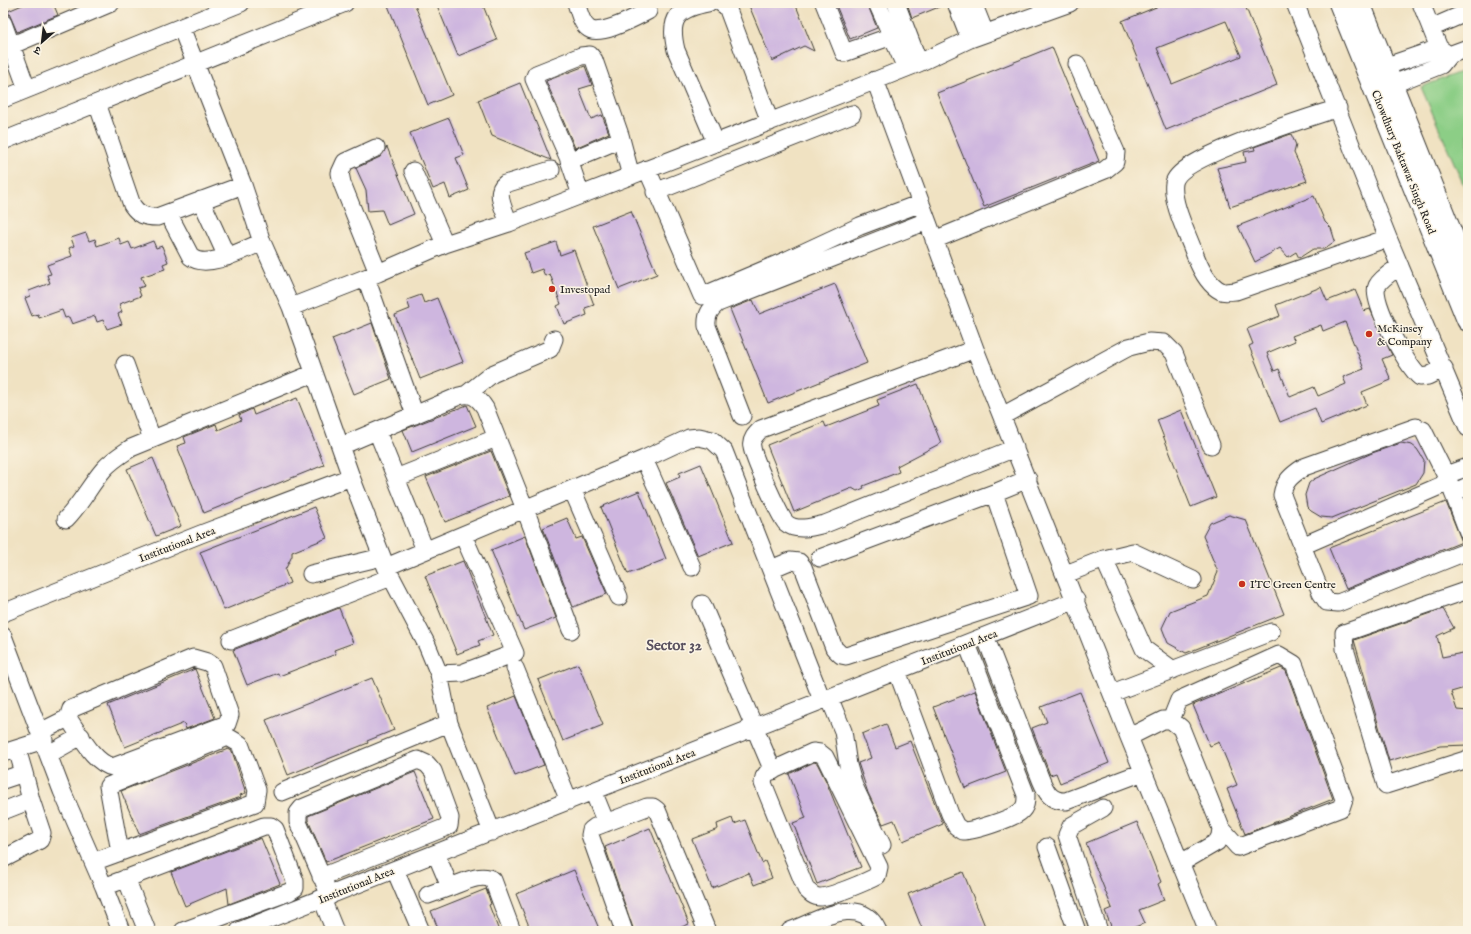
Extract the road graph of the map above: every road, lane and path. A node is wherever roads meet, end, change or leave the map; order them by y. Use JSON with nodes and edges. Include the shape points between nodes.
{"nodes":[{"id":1,"x":241,"y":3,"type":"edge"},
{"id":2,"x":345,"y":3,"type":"edge"},
{"id":3,"x":576,"y":3,"type":"edge"},
{"id":4,"x":644,"y":3,"type":"edge"},
{"id":5,"x":708,"y":3,"type":"edge"},
{"id":6,"x":721,"y":3,"type":"edge"},
{"id":7,"x":824,"y":3,"type":"edge"},
{"id":8,"x":877,"y":3,"type":"edge"},
{"id":9,"x":896,"y":3,"type":"edge"},
{"id":10,"x":956,"y":3,"type":"edge"},
{"id":11,"x":973,"y":3,"type":"edge"},
{"id":12,"x":1070,"y":3,"type":"edge"},
{"id":13,"x":1295,"y":3,"type":"edge"},
{"id":14,"x":1340,"y":3,"type":"edge"},
{"id":15,"x":1359,"y":3,"type":"edge"},
{"id":16,"x":1421,"y":3,"type":"edge"},
{"id":17,"x":106,"y":4,"type":"edge"},
{"id":18,"x":1037,"y":9,"type":"edge"},
{"id":19,"x":1468,"y":12,"type":"edge"},
{"id":20,"x":3,"y":23,"type":"edge"},
{"id":21,"x":181,"y":27,"type":"junction"},
{"id":22,"x":1431,"y":28,"type":"junction"},
{"id":23,"x":892,"y":36,"type":"junction"},
{"id":24,"x":977,"y":36,"type":"junction"},
{"id":25,"x":7,"y":47,"type":"edge"},
{"id":26,"x":1468,"y":48,"type":"edge"},
{"id":27,"x":1444,"y":52,"type":"junction"},
{"id":28,"x":195,"y":63,"type":"junction"},
{"id":29,"x":1077,"y":64,"type":"dead end"},
{"id":30,"x":913,"y":66,"type":"junction"},
{"id":31,"x":1388,"y":76,"type":"junction"},
{"id":32,"x":875,"y":80,"type":"junction"},
{"id":33,"x":27,"y":89,"type":"junction"},
{"id":34,"x":3,"y":99,"type":"edge"},
{"id":35,"x":97,"y":103,"type":"junction"},
{"id":36,"x":1338,"y":108,"type":"junction"},
{"id":37,"x":852,"y":114,"type":"dead end"},
{"id":38,"x":770,"y":122,"type":"junction"},
{"id":39,"x":743,"y":132,"type":"junction"},
{"id":40,"x":621,"y":139,"type":"junction"},
{"id":41,"x":3,"y":140,"type":"edge"},
{"id":42,"x":716,"y":142,"type":"junction"},
{"id":43,"x":376,"y":148,"type":"dead end"},
{"id":44,"x":750,"y":154,"type":"junction"},
{"id":45,"x":569,"y":161,"type":"junction"},
{"id":46,"x":647,"y":169,"type":"junction"},
{"id":47,"x":551,"y":170,"type":"dead end"},
{"id":48,"x":413,"y":171,"type":"dead end"},
{"id":49,"x":630,"y":176,"type":"junction"},
{"id":50,"x":243,"y":185,"type":"junction"},
{"id":51,"x":655,"y":192,"type":"junction"},
{"id":52,"x":581,"y":195,"type":"junction"},
{"id":53,"x":201,"y":200,"type":"junction"},
{"id":54,"x":921,"y":203,"type":"junction"},
{"id":55,"x":168,"y":213,"type":"junction"},
{"id":56,"x":927,"y":221,"type":"junction"},
{"id":57,"x":509,"y":223,"type":"junction"},
{"id":58,"x":1388,"y":238,"type":"junction"},
{"id":59,"x":934,"y":240,"type":"junction"},
{"id":60,"x":262,"y":242,"type":"junction"},
{"id":61,"x":445,"y":244,"type":"junction"},
{"id":62,"x":227,"y":257,"type":"junction"},
{"id":63,"x":1400,"y":266,"type":"junction"},
{"id":64,"x":372,"y":275,"type":"junction"},
{"id":65,"x":1468,"y":276,"type":"edge"},
{"id":66,"x":291,"y":307,"type":"junction"},
{"id":67,"x":1468,"y":320,"type":"edge"},
{"id":68,"x":554,"y":339,"type":"dead end"},
{"id":69,"x":975,"y":349,"type":"junction"},
{"id":70,"x":125,"y":364,"type":"dead end"},
{"id":71,"x":1444,"y":368,"type":"junction"},
{"id":72,"x":314,"y":373,"type":"junction"},
{"id":73,"x":467,"y":394,"type":"junction"},
{"id":74,"x":415,"y":415,"type":"junction"},
{"id":75,"x":742,"y":416,"type":"dead end"},
{"id":76,"x":1002,"y":416,"type":"junction"},
{"id":77,"x":1468,"y":428,"type":"edge"},
{"id":78,"x":377,"y":431,"type":"junction"},
{"id":79,"x":496,"y":438,"type":"junction"},
{"id":80,"x":152,"y":439,"type":"junction"},
{"id":81,"x":1211,"y":445,"type":"dead end"},
{"id":82,"x":341,"y":446,"type":"junction"},
{"id":83,"x":1015,"y":448,"type":"junction"},
{"id":84,"x":644,"y":459,"type":"junction"},
{"id":85,"x":1468,"y":466,"type":"edge"},
{"id":86,"x":351,"y":477,"type":"junction"},
{"id":87,"x":396,"y":478,"type":"junction"},
{"id":88,"x":1028,"y":479,"type":"junction"},
{"id":89,"x":1454,"y":484,"type":"edge"},
{"id":90,"x":572,"y":489,"type":"junction"},
{"id":91,"x":994,"y":493,"type":"junction"},
{"id":92,"x":525,"y":508,"type":"junction"},
{"id":93,"x":66,"y":519,"type":"dead end"},
{"id":94,"x":1468,"y":532,"type":"edge"},
{"id":95,"x":463,"y":535,"type":"junction"},
{"id":96,"x":1302,"y":546,"type":"junction"},
{"id":97,"x":424,"y":550,"type":"junction"},
{"id":98,"x":1468,"y":551,"type":"edge"},
{"id":99,"x":820,"y":558,"type":"dead end"},
{"id":100,"x":1104,"y":559,"type":"junction"},
{"id":101,"x":386,"y":567,"type":"junction"},
{"id":102,"x":692,"y":567,"type":"dead end"},
{"id":103,"x":771,"y":569,"type":"junction"},
{"id":104,"x":311,"y":574,"type":"dead end"},
{"id":105,"x":1066,"y":574,"type":"junction"},
{"id":106,"x":1193,"y":580,"type":"dead end"},
{"id":107,"x":1468,"y":590,"type":"edge"},
{"id":108,"x":619,"y":597,"type":"dead end"},
{"id":109,"x":1076,"y":600,"type":"junction"},
{"id":110,"x":702,"y":604,"type":"dead end"},
{"id":111,"x":3,"y":613,"type":"edge"},
{"id":112,"x":571,"y":630,"type":"dead end"},
{"id":113,"x":1271,"y":632,"type":"dead end"},
{"id":114,"x":3,"y":636,"type":"edge"},
{"id":115,"x":985,"y":636,"type":"junction"},
{"id":116,"x":231,"y":640,"type":"dead end"},
{"id":117,"x":967,"y":644,"type":"junction"},
{"id":118,"x":515,"y":668,"type":"dead end"},
{"id":119,"x":1173,"y":670,"type":"junction"},
{"id":120,"x":897,"y":671,"type":"junction"},
{"id":121,"x":438,"y":674,"type":"junction"},
{"id":122,"x":1112,"y":693,"type":"junction"},
{"id":123,"x":826,"y":699,"type":"junction"},
{"id":124,"x":68,"y":718,"type":"junction"},
{"id":125,"x":1171,"y":720,"type":"junction"},
{"id":126,"x":449,"y":723,"type":"junction"},
{"id":127,"x":756,"y":727,"type":"junction"},
{"id":128,"x":81,"y":736,"type":"junction"},
{"id":129,"x":1129,"y":737,"type":"junction"},
{"id":130,"x":44,"y":742,"type":"junction"},
{"id":131,"x":10,"y":751,"type":"edge"},
{"id":132,"x":1468,"y":759,"type":"edge"},
{"id":133,"x":773,"y":771,"type":"junction"},
{"id":134,"x":1143,"y":772,"type":"junction"},
{"id":135,"x":24,"y":773,"type":"junction"},
{"id":136,"x":3,"y":780,"type":"edge"},
{"id":137,"x":593,"y":791,"type":"junction"},
{"id":138,"x":282,"y":792,"type":"dead end"},
{"id":139,"x":31,"y":800,"type":"junction"},
{"id":140,"x":569,"y":801,"type":"junction"},
{"id":141,"x":1103,"y":808,"type":"dead end"},
{"id":142,"x":3,"y":811,"type":"edge"},
{"id":143,"x":606,"y":822,"type":"junction"},
{"id":144,"x":1220,"y":828,"type":"junction"},
{"id":145,"x":434,"y":832,"type":"junction"},
{"id":146,"x":492,"y":832,"type":"junction"},
{"id":147,"x":882,"y":845,"type":"dead end"},
{"id":148,"x":1047,"y":847,"type":"dead end"},
{"id":149,"x":120,"y":852,"type":"junction"},
{"id":150,"x":439,"y":852,"type":"junction"},
{"id":151,"x":3,"y":859,"type":"edge"},
{"id":152,"x":93,"y":862,"type":"junction"},
{"id":153,"x":1181,"y":863,"type":"junction"},
{"id":154,"x":395,"y":870,"type":"junction"},
{"id":155,"x":322,"y":877,"type":"junction"},
{"id":156,"x":126,"y":878,"type":"junction"},
{"id":157,"x":104,"y":886,"type":"junction"},
{"id":158,"x":450,"y":887,"type":"junction"},
{"id":159,"x":428,"y":895,"type":"dead end"},
{"id":160,"x":326,"y":898,"type":"junction"},
{"id":161,"x":121,"y":931,"type":"edge"},
{"id":162,"x":147,"y":931,"type":"edge"},
{"id":163,"x":183,"y":931,"type":"edge"},
{"id":164,"x":239,"y":931,"type":"edge"},
{"id":165,"x":336,"y":931,"type":"edge"},
{"id":166,"x":421,"y":931,"type":"edge"},
{"id":167,"x":512,"y":931,"type":"edge"},
{"id":168,"x":624,"y":931,"type":"edge"},
{"id":169,"x":707,"y":931,"type":"edge"},
{"id":170,"x":790,"y":931,"type":"edge"},
{"id":171,"x":878,"y":931,"type":"edge"},
{"id":172,"x":1077,"y":931,"type":"edge"},
{"id":173,"x":1099,"y":931,"type":"edge"},
{"id":174,"x":1208,"y":931,"type":"edge"}],
"edges":[{"from":1,"to":21,"type":"street"},
{"from":2,"to":28,"type":"street"},
{"from":3,"to":4,"type":"street","via":[[591,31],[608,29],[648,11]]},
{"from":5,"to":42,"type":"street","via":[[680,12],[673,24],[672,35],[676,50]]},
{"from":6,"to":38,"type":"street","via":[[727,7]]},
{"from":7,"to":23,"type":"street","via":[[844,53]]},
{"from":8,"to":23,"type":"street"},
{"from":9,"to":30,"type":"street"},
{"from":10,"to":24,"type":"street"},
{"from":11,"to":24,"type":"street"},
{"from":12,"to":18,"type":"street"},
{"from":13,"to":36,"type":"street"},
{"from":14,"to":67,"type":"main road","name":"Chowdhury Baktawar Singh Road"},
{"from":15,"to":31,"type":"main road","name":"Chowdhury Baktawar Singh Road"},
{"from":16,"to":22,"type":"street"},
{"from":17,"to":25,"type":"street"},
{"from":18,"to":24,"type":"street"},
{"from":19,"to":22,"type":"street"},
{"from":20,"to":25,"type":"street"},
{"from":21,"to":28,"type":"street"},
{"from":21,"to":33,"type":"street"},
{"from":22,"to":27,"type":"street"},
{"from":23,"to":30,"type":"street"},
{"from":24,"to":30,"type":"street"},
{"from":25,"to":33,"type":"street"},
{"from":26,"to":27,"type":"street"},
{"from":27,"to":31,"type":"street"},
{"from":28,"to":35,"type":"street"},
{"from":28,"to":50,"type":"street"},
{"from":29,"to":59,"type":"street","via":[[1116,152],[1116,162],[1105,170]]},
{"from":30,"to":32,"type":"street"},
{"from":31,"to":65,"type":"main road","name":"Chowdhury Baktawar Singh Road"},
{"from":32,"to":38,"type":"street"},
{"from":32,"to":54,"type":"street"},
{"from":33,"to":34,"type":"street"},
{"from":35,"to":41,"type":"street"},
{"from":35,"to":55,"type":"street","via":[[137,213],[146,217]]},
{"from":36,"to":58,"type":"street"},
{"from":36,"to":58,"type":"street","via":[[1241,141],[1184,170],[1174,180],[1174,195],[1196,258],[1210,284],[1222,292],[1236,291]]},
{"from":37,"to":44,"type":"street"},
{"from":38,"to":39,"type":"street"},
{"from":39,"to":42,"type":"street"},
{"from":39,"to":44,"type":"street"},
{"from":40,"to":45,"type":"street"},
{"from":40,"to":45,"type":"street","via":[[594,60],[590,55],[586,54],[536,74],[534,79]]},
{"from":40,"to":49,"type":"street"},
{"from":42,"to":46,"type":"street"},
{"from":43,"to":64,"type":"street","via":[[345,162],[340,173]]},
{"from":44,"to":51,"type":"street"},
{"from":45,"to":52,"type":"street"},
{"from":46,"to":49,"type":"street"},
{"from":46,"to":51,"type":"street"},
{"from":47,"to":57,"type":"street","via":[[501,187],[499,192]]},
{"from":48,"to":61,"type":"street"},
{"from":49,"to":52,"type":"street"},
{"from":50,"to":53,"type":"street"},
{"from":50,"to":60,"type":"street"},
{"from":51,"to":54,"type":"street","via":[[702,296],[860,226]]},
{"from":52,"to":57,"type":"street"},
{"from":53,"to":55,"type":"street"},
{"from":53,"to":62,"type":"street"},
{"from":54,"to":56,"type":"street"},
{"from":55,"to":62,"type":"street","via":[[191,257],[204,262]]},
{"from":56,"to":59,"type":"street"},
{"from":56,"to":75,"type":"street","via":[[718,303],[712,308],[706,319],[707,326]]},
{"from":57,"to":61,"type":"street"},
{"from":58,"to":63,"type":"street"},
{"from":59,"to":69,"type":"street"},
{"from":60,"to":62,"type":"street"},
{"from":60,"to":66,"type":"street"},
{"from":61,"to":64,"type":"street"},
{"from":63,"to":71,"type":"street"},
{"from":63,"to":71,"type":"street","via":[[1381,280],[1377,286],[1376,299],[1414,372],[1420,377],[1428,376]]},
{"from":64,"to":66,"type":"street"},
{"from":64,"to":74,"type":"street"},
{"from":66,"to":72,"type":"street"},
{"from":68,"to":73,"type":"street","via":[[550,349],[492,374]]},
{"from":69,"to":76,"type":"street"},
{"from":69,"to":83,"type":"street","via":[[761,429],[753,437],[751,446],[757,462],[786,523],[796,527],[812,527]]},
{"from":70,"to":80,"type":"street"},
{"from":71,"to":77,"type":"street"},
{"from":72,"to":80,"type":"street"},
{"from":72,"to":82,"type":"street"},
{"from":73,"to":74,"type":"street"},
{"from":73,"to":79,"type":"street","via":[[481,402]]},
{"from":74,"to":78,"type":"street"},
{"from":76,"to":81,"type":"street","via":[[1129,347],[1149,342],[1164,343],[1174,353]]},
{"from":76,"to":83,"type":"street"},
{"from":78,"to":82,"type":"street"},
{"from":78,"to":87,"type":"street"},
{"from":79,"to":87,"type":"street"},
{"from":79,"to":92,"type":"street"},
{"from":80,"to":93,"type":"street","via":[[131,448],[104,469]]},
{"from":82,"to":86,"type":"street"},
{"from":83,"to":88,"type":"street"},
{"from":84,"to":90,"type":"street"},
{"from":84,"to":102,"type":"street"},
{"from":84,"to":103,"type":"street","via":[[689,438],[712,440],[724,451]]},
{"from":85,"to":89,"type":"street"},
{"from":86,"to":101,"type":"street"},
{"from":86,"to":111,"type":"street","name":"Institutional Area"},
{"from":87,"to":97,"type":"street"},
{"from":88,"to":91,"type":"street"},
{"from":88,"to":105,"type":"street"},
{"from":89,"to":94,"type":"street"},
{"from":89,"to":96,"type":"street"},
{"from":89,"to":96,"type":"street","via":[[1423,430],[1416,427],[1304,467],[1292,475],[1284,485],[1282,495]]},
{"from":90,"to":92,"type":"street"},
{"from":90,"to":108,"type":"street"},
{"from":91,"to":99,"type":"street"},
{"from":91,"to":103,"type":"street","via":[[1029,596],[846,656],[834,648],[799,562],[790,560]]},
{"from":92,"to":95,"type":"street"},
{"from":92,"to":112,"type":"street"},
{"from":95,"to":97,"type":"street"},
{"from":95,"to":121,"type":"street","via":[[514,653],[462,673]]},
{"from":96,"to":98,"type":"street","via":[[1321,593],[1327,602],[1338,603]]},
{"from":97,"to":101,"type":"street"},
{"from":100,"to":105,"type":"street"},
{"from":100,"to":106,"type":"street","via":[[1133,552]]},
{"from":100,"to":119,"type":"street","via":[[1144,649]]},
{"from":101,"to":104,"type":"street"},
{"from":101,"to":116,"type":"street"},
{"from":101,"to":121,"type":"street","via":[[427,645]]},
{"from":103,"to":123,"type":"street"},
{"from":105,"to":109,"type":"street"},
{"from":107,"to":132,"type":"street","via":[[1344,633],[1345,649],[1386,785]]},
{"from":109,"to":115,"type":"street","name":"Institutional Area"},
{"from":109,"to":122,"type":"street"},
{"from":110,"to":127,"type":"street"},
{"from":113,"to":119,"type":"street"},
{"from":114,"to":130,"type":"street"},
{"from":115,"to":117,"type":"street","name":"Institutional Area"},
{"from":115,"to":134,"type":"street","via":[[1041,780],[1053,798],[1066,801]]},
{"from":117,"to":120,"type":"street","name":"Institutional Area"},
{"from":117,"to":120,"type":"street","via":[[1026,795],[1026,804],[1020,812],[972,831],[963,832],[956,826],[950,814]]},
{"from":118,"to":140,"type":"street"},
{"from":119,"to":122,"type":"street"},
{"from":120,"to":123,"type":"street","name":"Institutional Area"},
{"from":121,"to":126,"type":"street"},
{"from":122,"to":129,"type":"street"},
{"from":123,"to":127,"type":"street","name":"Institutional Area"},
{"from":123,"to":147,"type":"street","via":[[843,732],[854,786]]},
{"from":124,"to":128,"type":"street"},
{"from":124,"to":128,"type":"street","via":[[69,711],[74,706],[193,658],[213,666],[230,715],[227,724],[113,767],[98,760]]},
{"from":124,"to":130,"type":"street"},
{"from":125,"to":129,"type":"street","via":[[1163,720]]},
{"from":125,"to":144,"type":"street","via":[[1181,728]]},
{"from":125,"to":144,"type":"street","via":[[1179,700],[1279,655],[1294,664],[1344,798],[1341,808],[1238,847]]},
{"from":126,"to":138,"type":"street"},
{"from":126,"to":146,"type":"street"},
{"from":127,"to":133,"type":"street"},
{"from":127,"to":137,"type":"street","name":"Institutional Area"},
{"from":128,"to":130,"type":"street"},
{"from":129,"to":134,"type":"street"},
{"from":130,"to":131,"type":"street"},
{"from":130,"to":152,"type":"street"},
{"from":131,"to":135,"type":"street"},
{"from":133,"to":133,"type":"street","via":[[764,777],[763,783],[806,889],[812,895],[820,897],[877,876],[879,867],[825,757],[813,752]]},
{"from":134,"to":153,"type":"street"},
{"from":135,"to":136,"type":"street"},
{"from":135,"to":139,"type":"street"},
{"from":137,"to":140,"type":"street","name":"Institutional Area"},
{"from":137,"to":143,"type":"street"},
{"from":139,"to":142,"type":"street"},
{"from":139,"to":151,"type":"street","via":[[42,833],[40,840]]},
{"from":140,"to":146,"type":"street","name":"Institutional Area"},
{"from":141,"to":173,"type":"street","via":[[1071,826],[1067,836]]},
{"from":143,"to":168,"type":"street","via":[[591,830],[590,835]]},
{"from":143,"to":169,"type":"street","via":[[647,807],[657,810]]},
{"from":144,"to":153,"type":"street","via":[[1217,842]]},
{"from":145,"to":150,"type":"street"},
{"from":145,"to":155,"type":"street"},
{"from":145,"to":155,"type":"street","via":[[449,826],[450,818],[433,771],[427,764],[418,760],[302,808],[298,813],[298,822]]},
{"from":146,"to":150,"type":"street","name":"Institutional Area"},
{"from":148,"to":172,"type":"street"},
{"from":149,"to":149,"type":"street","via":[[255,803],[257,790],[240,744],[228,737],[108,786]]},
{"from":149,"to":152,"type":"street"},
{"from":150,"to":154,"type":"street","name":"Institutional Area"},
{"from":150,"to":158,"type":"street"},
{"from":152,"to":157,"type":"street"},
{"from":153,"to":174,"type":"street"},
{"from":154,"to":160,"type":"street","name":"Institutional Area"},
{"from":154,"to":166,"type":"street"},
{"from":155,"to":160,"type":"street"},
{"from":156,"to":157,"type":"street"},
{"from":156,"to":162,"type":"street"},
{"from":156,"to":163,"type":"street","via":[[264,826],[275,829],[295,881],[295,888]]},
{"from":157,"to":161,"type":"street"},
{"from":158,"to":159,"type":"street"},
{"from":158,"to":167,"type":"street","via":[[481,876],[493,880]]},
{"from":160,"to":164,"type":"street","name":"Institutional Area"},
{"from":160,"to":165,"type":"street"},
{"from":170,"to":171,"type":"street","via":[[845,910],[861,911],[874,922]]}]}
